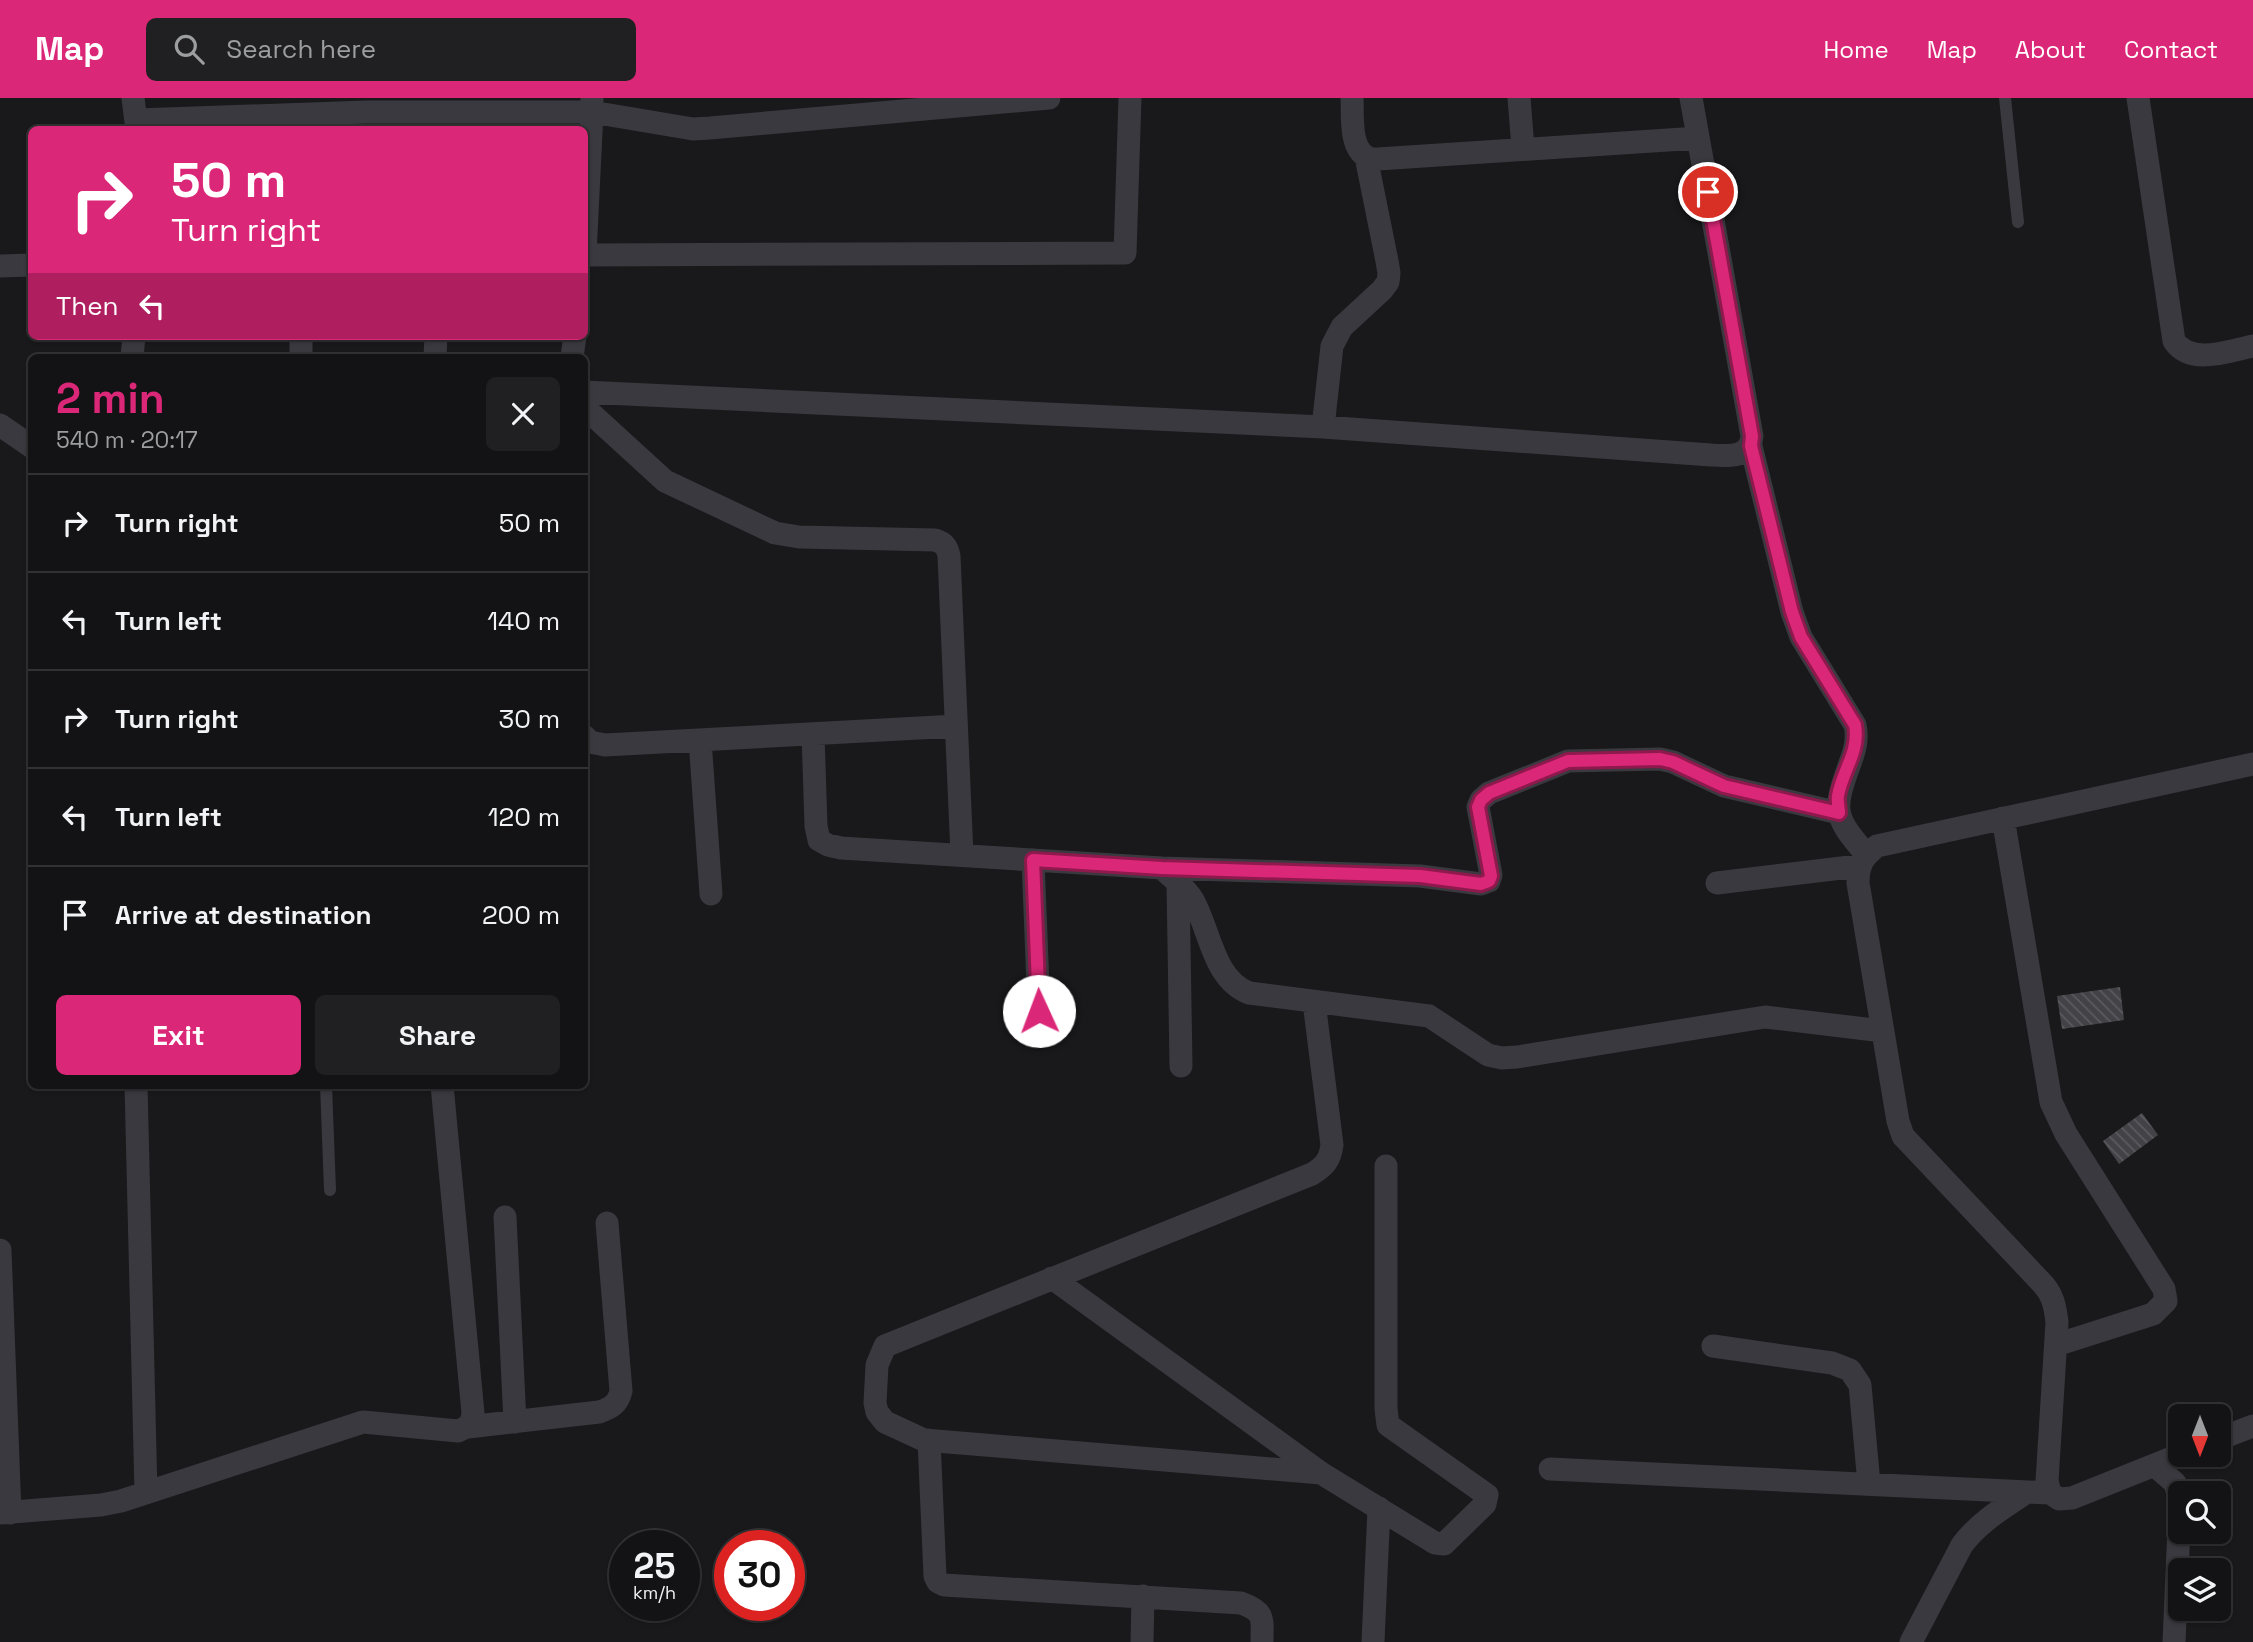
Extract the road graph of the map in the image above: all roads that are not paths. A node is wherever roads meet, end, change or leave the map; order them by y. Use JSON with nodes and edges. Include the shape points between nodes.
{"nodes":[{"id":1,"x":1049,"y":98,"type":"edge"},
{"id":2,"x":1130,"y":98,"type":"edge"},
{"id":3,"x":1352,"y":98,"type":"edge"},
{"id":4,"x":1519,"y":98,"type":"edge"},
{"id":5,"x":1691,"y":98,"type":"edge"},
{"id":6,"x":2005,"y":98,"type":"edge"},
{"id":7,"x":2138,"y":98,"type":"edge"},
{"id":8,"x":452,"y":105,"type":"edge"},
{"id":9,"x":592,"y":105,"type":"edge"},
{"id":10,"x":288,"y":106,"type":"edge"},
{"id":11,"x":136,"y":116,"type":"edge"},
{"id":12,"x":1698,"y":138,"type":"junction"},
{"id":13,"x":1523,"y":148,"type":"junction"},
{"id":14,"x":1366,"y":157,"type":"junction"},
{"id":15,"x":588,"y":191,"type":"edge"},
{"id":16,"x":2018,"y":222,"type":"dead end"},
{"id":17,"x":588,"y":255,"type":"edge"},
{"id":18,"x":28,"y":265,"type":"edge"},
{"id":19,"x":0,"y":266,"type":"edge"},
{"id":20,"x":2253,"y":346,"type":"edge"},
{"id":21,"x":588,"y":392,"type":"edge"},
{"id":22,"x":588,"y":411,"type":"edge"},
{"id":23,"x":0,"y":425,"type":"edge"},
{"id":24,"x":1323,"y":427,"type":"junction"},
{"id":25,"x":28,"y":444,"type":"edge"},
{"id":26,"x":1751,"y":446,"type":"junction"},
{"id":27,"x":956,"y":726,"type":"junction"},
{"id":28,"x":813,"y":734,"type":"junction"},
{"id":29,"x":588,"y":740,"type":"edge"},
{"id":30,"x":700,"y":740,"type":"junction"},
{"id":31,"x":2253,"y":764,"type":"edge"},
{"id":32,"x":1839,"y":813,"type":"junction"},
{"id":33,"x":2003,"y":818,"type":"junction"},
{"id":34,"x":962,"y":855,"type":"junction"},
{"id":35,"x":1033,"y":860,"type":"junction"},
{"id":36,"x":1862,"y":860,"type":"junction"},
{"id":37,"x":1170,"y":876,"type":"junction"},
{"id":38,"x":1717,"y":883,"type":"dead end"},
{"id":39,"x":711,"y":894,"type":"dead end"},
{"id":40,"x":1314,"y":1002,"type":"junction"},
{"id":41,"x":1039,"y":1011,"type":"dead end"},
{"id":42,"x":1883,"y":1031,"type":"junction"},
{"id":43,"x":1181,"y":1066,"type":"dead end"},
{"id":44,"x":136,"y":1089,"type":"edge"},
{"id":45,"x":326,"y":1089,"type":"edge"},
{"id":46,"x":442,"y":1089,"type":"edge"},
{"id":47,"x":1386,"y":1166,"type":"dead end"},
{"id":48,"x":330,"y":1190,"type":"dead end"},
{"id":49,"x":505,"y":1217,"type":"dead end"},
{"id":50,"x":607,"y":1223,"type":"dead end"},
{"id":51,"x":0,"y":1250,"type":"edge"},
{"id":52,"x":1052,"y":1278,"type":"junction"},
{"id":53,"x":2056,"y":1345,"type":"junction"},
{"id":54,"x":1713,"y":1346,"type":"dead end"},
{"id":55,"x":2,"y":1355,"type":"edge"},
{"id":56,"x":515,"y":1422,"type":"junction"},
{"id":57,"x":2253,"y":1426,"type":"edge"},
{"id":58,"x":468,"y":1427,"type":"junction"},
{"id":59,"x":2231,"y":1434,"type":"edge"},
{"id":60,"x":929,"y":1440,"type":"junction"},
{"id":61,"x":2168,"y":1460,"type":"edge"},
{"id":62,"x":2154,"y":1465,"type":"junction"},
{"id":63,"x":1550,"y":1469,"type":"dead end"},
{"id":64,"x":1321,"y":1473,"type":"junction"},
{"id":65,"x":2173,"y":1481,"type":"edge"},
{"id":66,"x":1869,"y":1484,"type":"junction"},
{"id":67,"x":2039,"y":1492,"type":"junction"},
{"id":68,"x":146,"y":1493,"type":"junction"},
{"id":69,"x":1379,"y":1508,"type":"junction"},
{"id":70,"x":5,"y":1513,"type":"edge"},
{"id":71,"x":2178,"y":1544,"type":"edge"},
{"id":72,"x":1143,"y":1597,"type":"junction"},
{"id":73,"x":1142,"y":1642,"type":"edge"},
{"id":74,"x":1262,"y":1642,"type":"edge"},
{"id":75,"x":1373,"y":1642,"type":"edge"},
{"id":76,"x":1911,"y":1642,"type":"edge"},
{"id":77,"x":2174,"y":1642,"type":"edge"}],
"edges":[{"from":1,"to":9,"type":"street","via":[[693,129]]},
{"from":2,"to":17,"type":"street","via":[[1125,253]]},
{"from":3,"to":14,"type":"street","via":[[1355,141]]},
{"from":4,"to":13,"type":"street"},
{"from":5,"to":12,"type":"street"},
{"from":6,"to":16,"type":"lane"},
{"from":7,"to":20,"type":"street","via":[[2174,341],[2180,349],[2204,356]]},
{"from":8,"to":9,"type":"street"},
{"from":8,"to":10,"type":"street"},
{"from":9,"to":15,"type":"street"},
{"from":10,"to":11,"type":"street"},
{"from":12,"to":13,"type":"street"},
{"from":12,"to":26,"type":"street"},
{"from":13,"to":14,"type":"street"},
{"from":14,"to":24,"type":"street","via":[[1388,282],[1342,327],[1332,346]]},
{"from":18,"to":19,"type":"street"},
{"from":21,"to":24,"type":"street"},
{"from":22,"to":27,"type":"street","via":[[666,481],[775,533],[943,542],[949,556]]},
{"from":23,"to":25,"type":"street"},
{"from":24,"to":26,"type":"street","via":[[1729,456]]},
{"from":26,"to":32,"type":"street","via":[[1801,637],[1855,725],[1854,751],[1838,797]]},
{"from":27,"to":28,"type":"street"},
{"from":27,"to":34,"type":"street"},
{"from":28,"to":30,"type":"street"},
{"from":28,"to":34,"type":"street","via":[[819,839],[841,848]]},
{"from":29,"to":30,"type":"street","via":[[605,745]]},
{"from":30,"to":39,"type":"street"},
{"from":31,"to":33,"type":"street"},
{"from":32,"to":36,"type":"street"},
{"from":32,"to":37,"type":"street","via":[[1724,786],[1660,759],[1568,761],[1481,800],[1478,807],[1491,876],[1481,884],[1420,876]]},
{"from":33,"to":36,"type":"street","via":[[1877,846]]},
{"from":33,"to":53,"type":"street","via":[[2051,1102],[2066,1134],[2164,1289],[2166,1301],[2153,1314]]},
{"from":34,"to":35,"type":"street"},
{"from":35,"to":37,"type":"street"},
{"from":35,"to":41,"type":"street"},
{"from":36,"to":38,"type":"street"},
{"from":36,"to":42,"type":"street","via":[[1858,883]]},
{"from":37,"to":40,"type":"street","via":[[1194,901],[1223,970],[1240,990]]},
{"from":37,"to":43,"type":"street"},
{"from":40,"to":42,"type":"street","via":[[1429,1016],[1477,1050],[1502,1058],[1765,1017]]},
{"from":40,"to":52,"type":"street","via":[[1332,1144],[1324,1167]]},
{"from":42,"to":53,"type":"street","via":[[1903,1136],[2051,1293]]},
{"from":44,"to":68,"type":"street"},
{"from":45,"to":48,"type":"lane"},
{"from":46,"to":58,"type":"street","via":[[473,1413]]},
{"from":47,"to":69,"type":"street","via":[[1388,1425],[1487,1495],[1487,1500],[1440,1544]]},
{"from":49,"to":56,"type":"street"},
{"from":50,"to":56,"type":"street","via":[[619,1401],[599,1412]]},
{"from":51,"to":55,"type":"street"},
{"from":52,"to":60,"type":"street","via":[[885,1346],[877,1365],[877,1412],[885,1422]]},
{"from":52,"to":64,"type":"street"},
{"from":53,"to":67,"type":"street","via":[[2047,1481]]},
{"from":54,"to":66,"type":"street","via":[[1832,1363],[1850,1370],[1860,1385]]},
{"from":55,"to":70,"type":"street"},
{"from":56,"to":58,"type":"street"},
{"from":57,"to":59,"type":"street"},
{"from":58,"to":68,"type":"street","via":[[458,1431],[363,1422]]},
{"from":60,"to":64,"type":"street"},
{"from":60,"to":72,"type":"street","via":[[938,1582]]},
{"from":61,"to":62,"type":"street"},
{"from":62,"to":65,"type":"street"},
{"from":62,"to":67,"type":"street","via":[[2072,1498]]},
{"from":63,"to":66,"type":"street"},
{"from":64,"to":69,"type":"street"},
{"from":66,"to":67,"type":"street"},
{"from":67,"to":76,"type":"street","via":[[1972,1532]]},
{"from":68,"to":70,"type":"street","via":[[110,1504]]},
{"from":69,"to":75,"type":"street"},
{"from":71,"to":77,"type":"street"},
{"from":72,"to":73,"type":"street"},
{"from":72,"to":74,"type":"street","via":[[1257,1608],[1262,1616]]}]}
